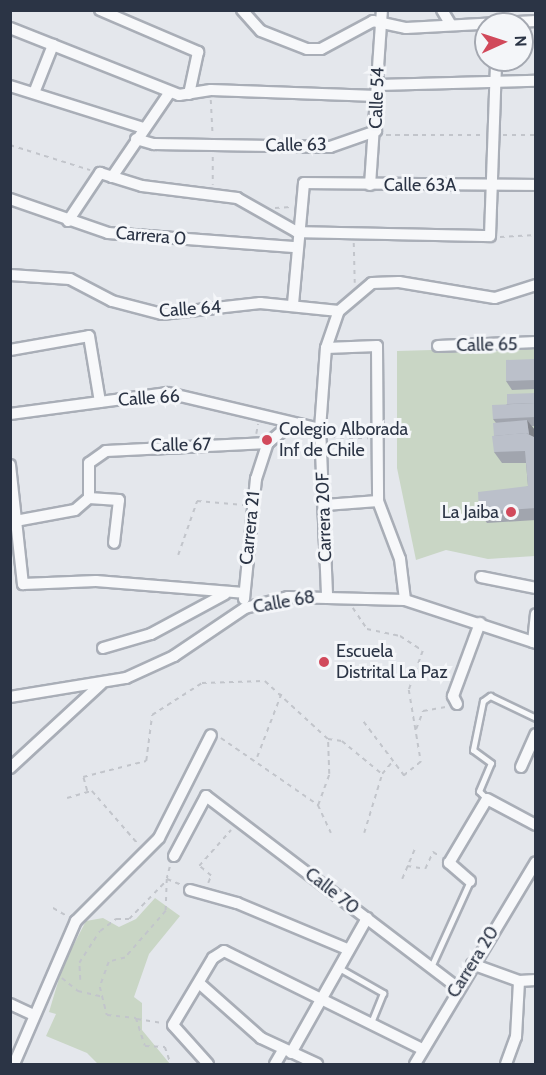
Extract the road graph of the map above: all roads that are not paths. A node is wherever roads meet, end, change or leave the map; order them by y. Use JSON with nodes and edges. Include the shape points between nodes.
{"nodes":[{"id":1,"x":100,"y":10,"type":"edge"},
{"id":2,"x":242,"y":10,"type":"edge"},
{"id":3,"x":442,"y":10,"type":"edge"},
{"id":4,"x":381,"y":16,"type":"edge"},
{"id":5,"x":474,"y":24,"type":"edge"},
{"id":6,"x":451,"y":25,"type":"junction"},
{"id":7,"x":10,"y":28,"type":"edge"},
{"id":8,"x":53,"y":45,"type":"junction"},
{"id":9,"x":496,"y":72,"type":"edge"},
{"id":10,"x":536,"y":81,"type":"edge"},
{"id":11,"x":496,"y":83,"type":"junction"},
{"id":12,"x":10,"y":86,"type":"edge"},
{"id":13,"x":378,"y":91,"type":"junction"},
{"id":14,"x":171,"y":92,"type":"junction"},
{"id":15,"x":34,"y":93,"type":"junction"},
{"id":16,"x":189,"y":94,"type":"junction"},
{"id":17,"x":143,"y":128,"type":"junction"},
{"id":18,"x":376,"y":133,"type":"junction"},
{"id":19,"x":136,"y":139,"type":"junction"},
{"id":20,"x":112,"y":177,"type":"junction"},
{"id":21,"x":493,"y":184,"type":"junction"},
{"id":22,"x":370,"y":185,"type":"junction"},
{"id":23,"x":536,"y":185,"type":"edge"},
{"id":24,"x":10,"y":198,"type":"edge"},
{"id":25,"x":68,"y":221,"type":"junction"},
{"id":26,"x":297,"y":232,"type":"junction"},
{"id":27,"x":296,"y":247,"type":"junction"},
{"id":28,"x":10,"y":275,"type":"edge"},
{"id":29,"x":536,"y":285,"type":"edge"},
{"id":30,"x":292,"y":304,"type":"junction"},
{"id":31,"x":339,"y":311,"type":"junction"},
{"id":32,"x":536,"y":342,"type":"edge"},
{"id":33,"x":438,"y":346,"type":"dead end"},
{"id":34,"x":326,"y":348,"type":"junction"},
{"id":35,"x":10,"y":350,"type":"edge"},
{"id":36,"x":100,"y":402,"type":"junction"},
{"id":37,"x":10,"y":414,"type":"edge"},
{"id":38,"x":291,"y":424,"type":"junction"},
{"id":39,"x":320,"y":433,"type":"junction"},
{"id":40,"x":268,"y":443,"type":"junction"},
{"id":41,"x":11,"y":467,"type":"edge"},
{"id":42,"x":89,"y":498,"type":"junction"},
{"id":43,"x":378,"y":501,"type":"junction"},
{"id":44,"x":324,"y":505,"type":"junction"},
{"id":45,"x":15,"y":521,"type":"edge"},
{"id":46,"x":114,"y":543,"type":"dead end"},
{"id":47,"x":481,"y":577,"type":"dead end"},
{"id":48,"x":536,"y":588,"type":"edge"},
{"id":49,"x":244,"y":593,"type":"junction"},
{"id":50,"x":225,"y":594,"type":"junction"},
{"id":51,"x":327,"y":594,"type":"junction"},
{"id":52,"x":405,"y":600,"type":"junction"},
{"id":53,"x":245,"y":608,"type":"junction"},
{"id":54,"x":536,"y":614,"type":"edge"},
{"id":55,"x":480,"y":622,"type":"junction"},
{"id":56,"x":534,"y":643,"type":"edge"},
{"id":57,"x":103,"y":648,"type":"dead end"},
{"id":58,"x":102,"y":684,"type":"junction"},
{"id":59,"x":10,"y":697,"type":"edge"},
{"id":60,"x":457,"y":704,"type":"road end"},
{"id":61,"x":536,"y":718,"type":"edge"},
{"id":62,"x":536,"y":734,"type":"edge"},
{"id":63,"x":211,"y":735,"type":"road end"},
{"id":64,"x":520,"y":767,"type":"dead end"},
{"id":65,"x":10,"y":768,"type":"edge"},
{"id":66,"x":487,"y":799,"type":"junction"},
{"id":67,"x":536,"y":825,"type":"edge"},
{"id":68,"x":174,"y":856,"type":"road end"},
{"id":69,"x":536,"y":862,"type":"edge"},
{"id":70,"x":470,"y":881,"type":"joint"},
{"id":71,"x":190,"y":890,"type":"road end"},
{"id":72,"x":367,"y":918,"type":"junction"},
{"id":73,"x":347,"y":949,"type":"junction"},
{"id":74,"x":472,"y":964,"type":"junction"},
{"id":75,"x":337,"y":967,"type":"junction"},
{"id":76,"x":431,"y":967,"type":"junction"},
{"id":77,"x":536,"y":980,"type":"edge"},
{"id":78,"x":519,"y":981,"type":"junction"},
{"id":79,"x":199,"y":983,"type":"junction"},
{"id":80,"x":457,"y":987,"type":"junction"},
{"id":81,"x":321,"y":995,"type":"junction"},
{"id":82,"x":10,"y":1004,"type":"edge"},
{"id":83,"x":34,"y":1015,"type":"junction"},
{"id":84,"x":370,"y":1025,"type":"junction"},
{"id":85,"x":422,"y":1049,"type":"junction"},
{"id":86,"x":286,"y":1053,"type":"junction"},
{"id":87,"x":13,"y":1064,"type":"edge"},
{"id":88,"x":208,"y":1065,"type":"edge"},
{"id":89,"x":275,"y":1065,"type":"edge"},
{"id":90,"x":317,"y":1065,"type":"edge"},
{"id":91,"x":415,"y":1065,"type":"edge"},
{"id":92,"x":506,"y":1065,"type":"edge"}],
"edges":[{"from":1,"to":16,"type":"street","via":[[198,52]]},
{"from":2,"to":4,"type":"street","via":[[261,31],[307,50],[321,49]]},
{"from":3,"to":6,"type":"street"},
{"from":4,"to":6,"type":"street","via":[[406,28]]},
{"from":4,"to":13,"type":"street","name":"Calle 54"},
{"from":5,"to":6,"type":"street"},
{"from":7,"to":8,"type":"street"},
{"from":8,"to":14,"type":"street"},
{"from":8,"to":15,"type":"street"},
{"from":9,"to":11,"type":"street"},
{"from":10,"to":11,"type":"street"},
{"from":11,"to":13,"type":"street"},
{"from":11,"to":21,"type":"street"},
{"from":12,"to":15,"type":"street"},
{"from":13,"to":16,"type":"street","via":[[211,90]]},
{"from":13,"to":18,"type":"street","name":"Calle 54"},
{"from":14,"to":16,"type":"street"},
{"from":14,"to":17,"type":"street"},
{"from":15,"to":17,"type":"street"},
{"from":17,"to":19,"type":"street"},
{"from":18,"to":19,"type":"street","name":"Calle 63","via":[[330,147]]},
{"from":18,"to":22,"type":"street","name":"Calle 54"},
{"from":19,"to":20,"type":"street"},
{"from":20,"to":25,"type":"street","via":[[100,172]]},
{"from":20,"to":26,"type":"street","via":[[213,195],[260,210]]},
{"from":21,"to":22,"type":"street","name":"Calle 63A"},
{"from":21,"to":23,"type":"street","name":"Calle 63A"},
{"from":21,"to":26,"type":"street","via":[[490,236]]},
{"from":22,"to":26,"type":"street","name":"Calle 63A","via":[[304,183]]},
{"from":24,"to":25,"type":"street","name":"Carrera 0"},
{"from":25,"to":27,"type":"street","name":"Carrera 0","via":[[147,238]]},
{"from":26,"to":27,"type":"street"},
{"from":27,"to":30,"type":"street"},
{"from":28,"to":30,"type":"street","name":"Calle 64","via":[[70,279],[112,301],[162,314]]},
{"from":29,"to":31,"type":"street","name":"Carrera 20F","via":[[495,298],[399,282],[372,283],[356,292]]},
{"from":30,"to":31,"type":"street","name":"Calle 64"},
{"from":31,"to":34,"type":"street","name":"Carrera 20F"},
{"from":32,"to":33,"type":"street","name":"Calle 65"},
{"from":34,"to":39,"type":"street","name":"Carrera 20F"},
{"from":34,"to":43,"type":"street","via":[[377,346]]},
{"from":35,"to":36,"type":"street","via":[[89,336]]},
{"from":36,"to":37,"type":"street","name":"Calle 66"},
{"from":36,"to":38,"type":"street","name":"Calle 66","via":[[168,393]]},
{"from":38,"to":39,"type":"street","name":"Calle 66"},
{"from":38,"to":40,"type":"street"},
{"from":39,"to":44,"type":"street","name":"Carrera 20F"},
{"from":40,"to":42,"type":"street","name":"Calle 67","via":[[138,446],[95,455],[89,463]]},
{"from":40,"to":49,"type":"street","name":"Carrera 21","via":[[250,506]]},
{"from":41,"to":45,"type":"street"},
{"from":42,"to":45,"type":"street","via":[[75,510]]},
{"from":42,"to":46,"type":"street","via":[[118,500]]},
{"from":43,"to":44,"type":"street"},
{"from":43,"to":52,"type":"street","via":[[400,559]]},
{"from":44,"to":51,"type":"street","name":"Carrera 20F"},
{"from":45,"to":50,"type":"street","via":[[23,584],[96,581]]},
{"from":47,"to":48,"type":"street"},
{"from":49,"to":50,"type":"street"},
{"from":49,"to":53,"type":"street","name":"Carrera 21"},
{"from":50,"to":57,"type":"street","via":[[151,634]]},
{"from":51,"to":52,"type":"street","name":"Calle 68"},
{"from":51,"to":53,"type":"street","name":"Calle 68"},
{"from":52,"to":55,"type":"street","name":"Calle 68"},
{"from":53,"to":58,"type":"street","name":"Calle 68","via":[[174,656]]},
{"from":54,"to":56,"type":"street"},
{"from":55,"to":56,"type":"street","name":"Calle 68"},
{"from":55,"to":60,"type":"street","via":[[453,696]]},
{"from":58,"to":59,"type":"street","name":"Calle 68"},
{"from":58,"to":65,"type":"street"},
{"from":61,"to":66,"type":"lane","via":[[490,696],[483,701],[473,750],[490,763],[479,790]]},
{"from":62,"to":64,"type":"street"},
{"from":63,"to":83,"type":"street","via":[[147,853],[76,921]]},
{"from":66,"to":67,"type":"street"},
{"from":66,"to":70,"type":"street","via":[[449,862]]},
{"from":68,"to":72,"type":"street","name":"Calle 70","via":[[206,796]]},
{"from":69,"to":74,"type":"street","name":"Carrera 20"},
{"from":70,"to":76,"type":"lane"},
{"from":71,"to":73,"type":"street"},
{"from":72,"to":73,"type":"street"},
{"from":72,"to":76,"type":"street","name":"Calle 70"},
{"from":73,"to":75,"type":"street"},
{"from":74,"to":78,"type":"street"},
{"from":74,"to":80,"type":"street","name":"Carrera 20"},
{"from":75,"to":81,"type":"street"},
{"from":75,"to":84,"type":"lane","via":[[383,993]]},
{"from":76,"to":80,"type":"street","name":"Calle 70"},
{"from":77,"to":78,"type":"street"},
{"from":78,"to":92,"type":"street","via":[[516,1037]]},
{"from":79,"to":81,"type":"street","via":[[224,951]]},
{"from":79,"to":86,"type":"street"},
{"from":79,"to":88,"type":"street","via":[[172,1025]]},
{"from":80,"to":85,"type":"street","name":"Carrera 20"},
{"from":81,"to":84,"type":"street"},
{"from":81,"to":86,"type":"street"},
{"from":82,"to":83,"type":"street"},
{"from":83,"to":87,"type":"street"},
{"from":84,"to":85,"type":"street"},
{"from":85,"to":91,"type":"street","name":"Carrera 20"},
{"from":86,"to":89,"type":"street"},
{"from":86,"to":90,"type":"street"}]}
